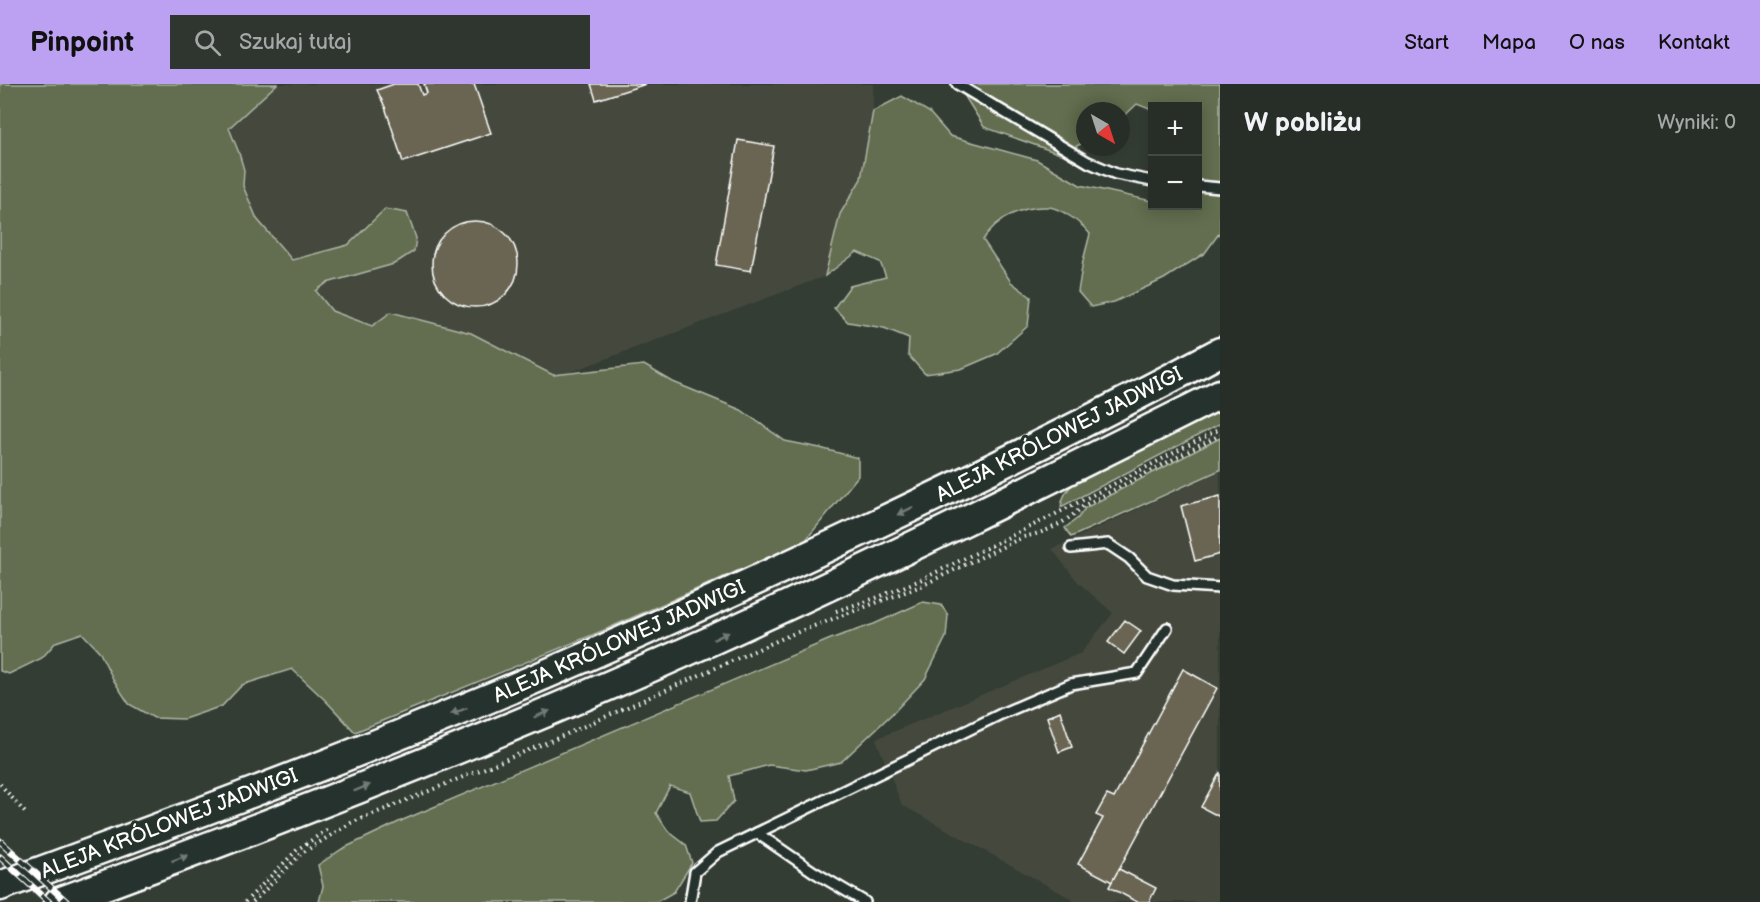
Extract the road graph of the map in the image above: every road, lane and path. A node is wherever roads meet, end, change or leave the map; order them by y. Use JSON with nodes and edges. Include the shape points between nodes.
{"nodes":[{"id":1,"x":957,"y":84,"type":"edge"},
{"id":2,"x":1148,"y":180,"type":"edge"},
{"id":3,"x":1202,"y":186,"type":"edge"},
{"id":4,"x":1220,"y":188,"type":"edge"},
{"id":5,"x":1220,"y":352,"type":"edge"},
{"id":6,"x":1220,"y":394,"type":"edge"},
{"id":7,"x":1220,"y":435,"type":"edge"},
{"id":8,"x":1071,"y":548,"type":"dead end"},
{"id":9,"x":1220,"y":588,"type":"edge"},
{"id":10,"x":1167,"y":628,"type":"dead end"},
{"id":11,"x":0,"y":784,"type":"edge"},
{"id":12,"x":27,"y":815,"type":"dead end"},
{"id":13,"x":757,"y":833,"type":"junction"},
{"id":14,"x":0,"y":886,"type":"edge"},
{"id":15,"x":59,"y":902,"type":"edge"},
{"id":16,"x":253,"y":902,"type":"edge"},
{"id":17,"x":690,"y":902,"type":"edge"},
{"id":18,"x":865,"y":902,"type":"edge"}],
"edges":[{"from":1,"to":2,"type":"lane","via":[[1088,162],[1116,174]]},
{"from":3,"to":4,"type":"lane"},
{"from":5,"to":14,"type":"main road","name":"ALEJA KRÓLOWEJ JADWIGI","one_way":true,"via":[[1004,463],[681,615],[466,708]]},
{"from":15,"to":6,"type":"main road","name":"ALEJA KRÓLOWEJ JADWIGI","one_way":true,"via":[[499,733],[708,642],[1015,498]]},
{"from":7,"to":16,"type":"path","via":[[1083,506],[1040,534],[1023,537],[899,595],[790,635],[553,740],[351,823],[302,853]]},
{"from":8,"to":9,"type":"lane","via":[[1108,544],[1147,576],[1173,585]]},
{"from":10,"to":13,"type":"lane","via":[[1137,673],[1071,684]]},
{"from":11,"to":12,"type":"path"},
{"from":13,"to":17,"type":"lane","via":[[718,852],[696,872]]},
{"from":13,"to":18,"type":"lane"}]}
